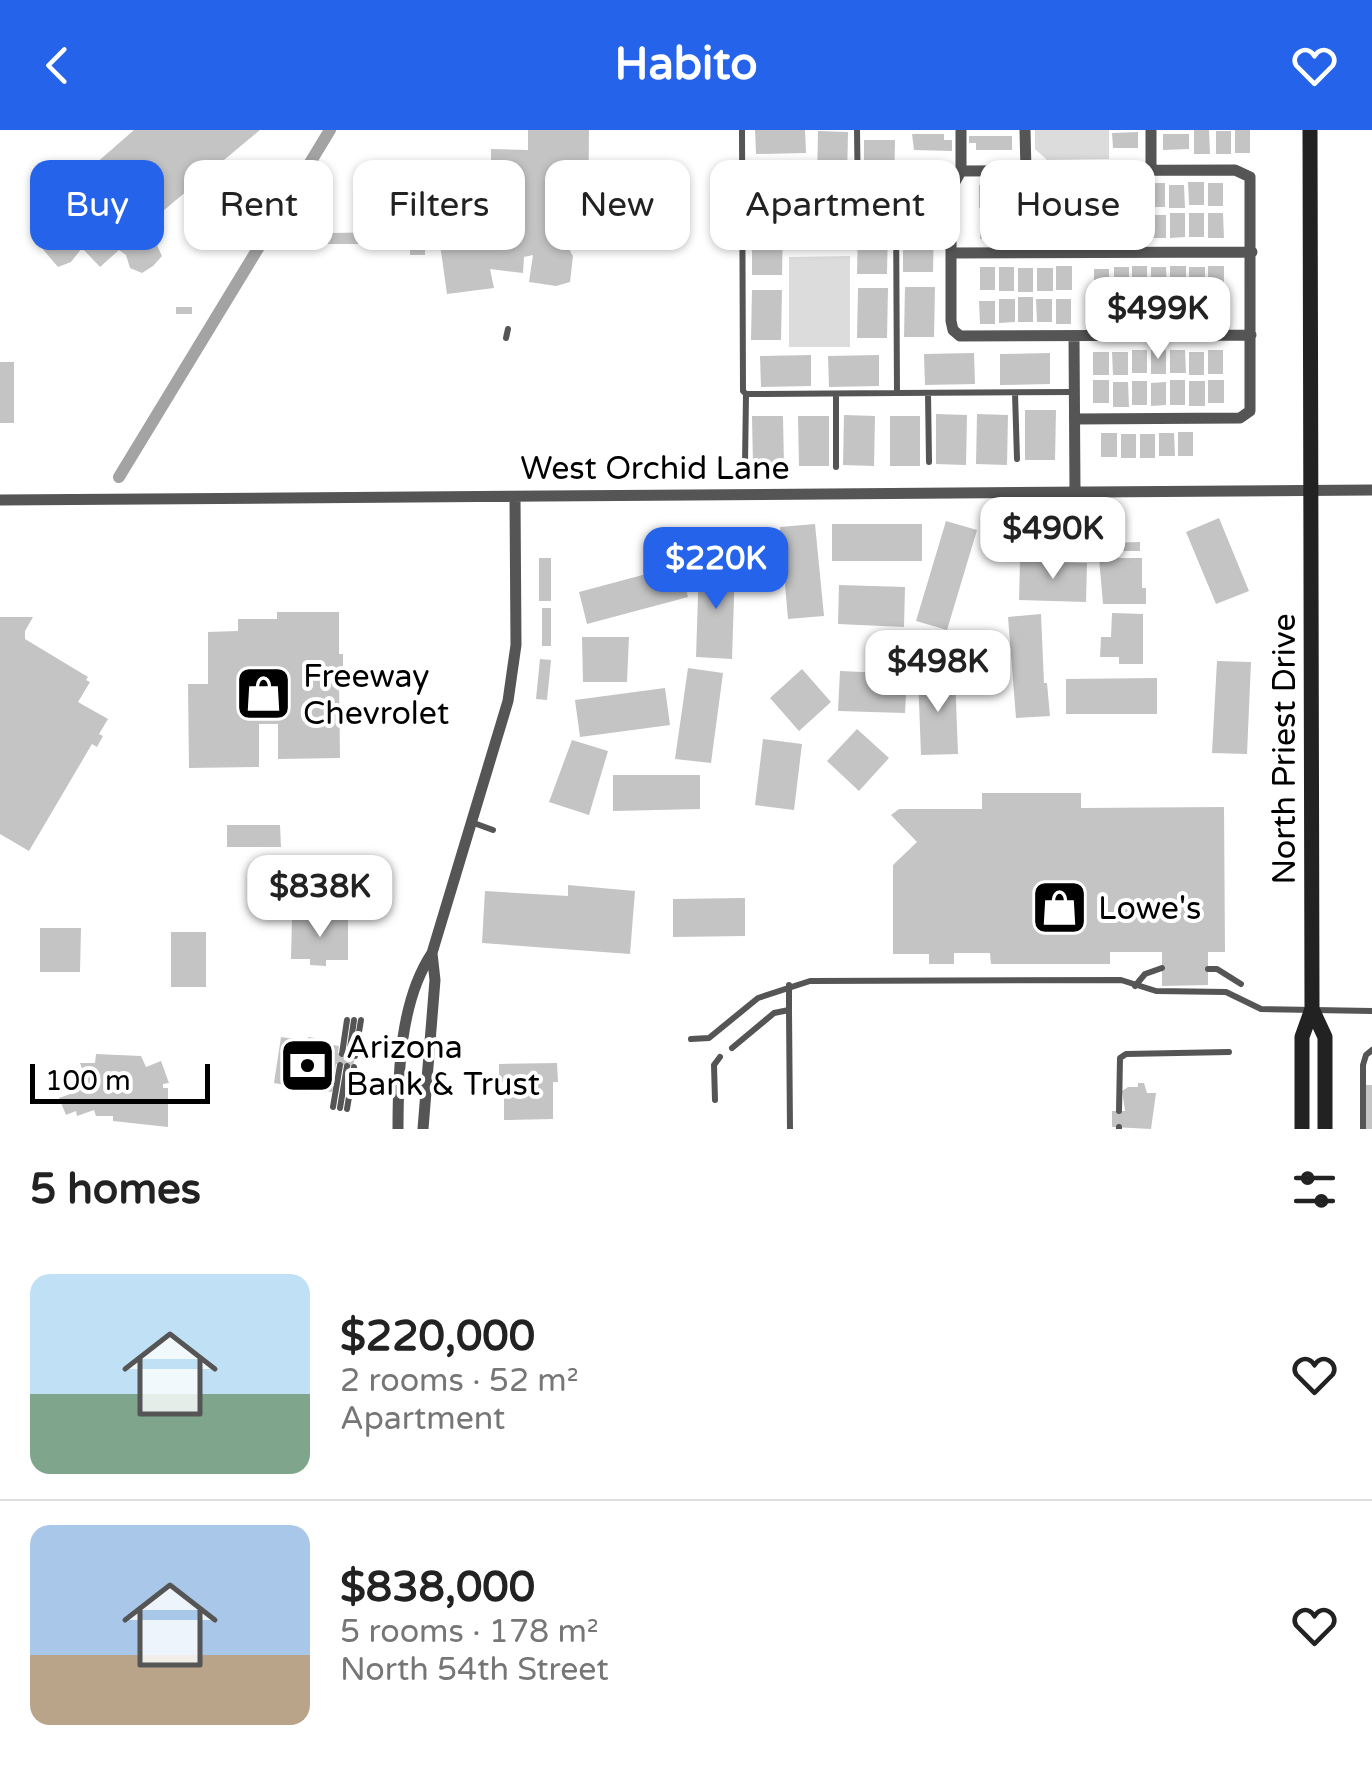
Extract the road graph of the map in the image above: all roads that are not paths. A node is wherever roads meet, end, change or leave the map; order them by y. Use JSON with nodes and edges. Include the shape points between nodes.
{"nodes":[{"id":1,"x":742,"y":130,"type":"edge"},
{"id":2,"x":858,"y":130,"type":"edge"},
{"id":3,"x":960,"y":130,"type":"edge"},
{"id":4,"x":1025,"y":130,"type":"edge"},
{"id":5,"x":1151,"y":130,"type":"edge"},
{"id":6,"x":1310,"y":130,"type":"edge"},
{"id":7,"x":742,"y":160,"type":"edge"},
{"id":8,"x":858,"y":160,"type":"edge"},
{"id":9,"x":1026,"y":160,"type":"edge"},
{"id":10,"x":1152,"y":160,"type":"edge"},
{"id":11,"x":961,"y":171,"type":"joint"},
{"id":12,"x":980,"y":171,"type":"edge"},
{"id":13,"x":1155,"y":171,"type":"edge"},
{"id":14,"x":742,"y":250,"type":"edge"},
{"id":15,"x":896,"y":250,"type":"edge"},
{"id":16,"x":952,"y":250,"type":"edge"},
{"id":17,"x":1252,"y":252,"type":"junction"},
{"id":18,"x":952,"y":254,"type":"junction"},
{"id":19,"x":508,"y":328,"type":"dead end"},
{"id":20,"x":1251,"y":335,"type":"junction"},
{"id":21,"x":1074,"y":336,"type":"junction"},
{"id":22,"x":506,"y":338,"type":"dead end"},
{"id":23,"x":1075,"y":392,"type":"junction"},
{"id":24,"x":928,"y":393,"type":"junction"},
{"id":25,"x":1016,"y":393,"type":"junction"},
{"id":26,"x":746,"y":394,"type":"junction"},
{"id":27,"x":897,"y":394,"type":"junction"},
{"id":28,"x":836,"y":395,"type":"junction"},
{"id":29,"x":1075,"y":419,"type":"junction"},
{"id":30,"x":1017,"y":459,"type":"dead end"},
{"id":31,"x":929,"y":462,"type":"dead end"},
{"id":32,"x":744,"y":464,"type":"dead end"},
{"id":33,"x":836,"y":466,"type":"dead end"},
{"id":34,"x":1310,"y":490,"type":"junction"},
{"id":35,"x":1372,"y":490,"type":"edge"},
{"id":36,"x":1075,"y":492,"type":"junction"},
{"id":37,"x":1003,"y":493,"type":"junction"},
{"id":38,"x":515,"y":496,"type":"junction"},
{"id":39,"x":0,"y":500,"type":"edge"},
{"id":40,"x":1004,"y":512,"type":"dead end"},
{"id":41,"x":471,"y":822,"type":"junction"},
{"id":42,"x":492,"y":830,"type":"dead end"},
{"id":43,"x":432,"y":953,"type":"junction"},
{"id":44,"x":1162,"y":968,"type":"dead end"},
{"id":45,"x":1208,"y":968,"type":"dead end"},
{"id":46,"x":1241,"y":984,"type":"dead end"},
{"id":47,"x":789,"y":985,"type":"junction"},
{"id":48,"x":1135,"y":986,"type":"junction"},
{"id":49,"x":1312,"y":1009,"type":"junction"},
{"id":50,"x":789,"y":1010,"type":"junction"},
{"id":51,"x":1372,"y":1011,"type":"edge"},
{"id":52,"x":354,"y":1020,"type":"joint"},
{"id":53,"x":690,"y":1039,"type":"dead end"},
{"id":54,"x":732,"y":1048,"type":"dead end"},
{"id":55,"x":1372,"y":1050,"type":"edge"},
{"id":56,"x":1229,"y":1052,"type":"dead end"},
{"id":57,"x":720,"y":1057,"type":"dead end"},
{"id":58,"x":1368,"y":1063,"type":"edge"},
{"id":59,"x":347,"y":1066,"type":"dead end"},
{"id":60,"x":715,"y":1100,"type":"dead end"},
{"id":61,"x":340,"y":1108,"type":"dead end"},
{"id":62,"x":1119,"y":1111,"type":"dead end"},
{"id":63,"x":398,"y":1129,"type":"edge"},
{"id":64,"x":423,"y":1129,"type":"edge"},
{"id":65,"x":790,"y":1129,"type":"edge"},
{"id":66,"x":1302,"y":1129,"type":"edge"},
{"id":67,"x":1324,"y":1129,"type":"edge"},
{"id":68,"x":1362,"y":1129,"type":"edge"}],
"edges":[{"from":1,"to":7,"type":"lane"},
{"from":2,"to":8,"type":"lane"},
{"from":3,"to":11,"type":"street"},
{"from":4,"to":9,"type":"street"},
{"from":5,"to":10,"type":"street"},
{"from":6,"to":34,"type":"main road","name":"North Priest Drive"},
{"from":11,"to":12,"type":"street"},
{"from":13,"to":17,"type":"street","via":[[1244,172],[1252,184]]},
{"from":14,"to":26,"type":"lane"},
{"from":15,"to":27,"type":"lane"},
{"from":16,"to":18,"type":"street"},
{"from":17,"to":18,"type":"street"},
{"from":17,"to":20,"type":"street"},
{"from":18,"to":21,"type":"street","via":[[953,330],[967,337]]},
{"from":19,"to":22,"type":"lane"},
{"from":20,"to":21,"type":"street"},
{"from":20,"to":29,"type":"street","via":[[1250,411],[1240,418]]},
{"from":21,"to":23,"type":"street"},
{"from":23,"to":25,"type":"lane"},
{"from":23,"to":29,"type":"street"},
{"from":24,"to":25,"type":"lane"},
{"from":24,"to":27,"type":"lane"},
{"from":24,"to":31,"type":"lane"},
{"from":25,"to":30,"type":"lane"},
{"from":26,"to":28,"type":"lane"},
{"from":26,"to":32,"type":"lane"},
{"from":27,"to":28,"type":"lane"},
{"from":28,"to":33,"type":"lane"},
{"from":29,"to":36,"type":"street"},
{"from":34,"to":35,"type":"street","name":"West Orchid Lane"},
{"from":34,"to":36,"type":"street","name":"West Orchid Lane"},
{"from":34,"to":49,"type":"main road","name":"North Priest Drive"},
{"from":36,"to":37,"type":"street","name":"West Orchid Lane"},
{"from":37,"to":38,"type":"street","name":"West Orchid Lane"},
{"from":37,"to":40,"type":"lane"},
{"from":38,"to":39,"type":"street","name":"West Orchid Lane"},
{"from":38,"to":41,"type":"street","via":[[516,646],[508,700]]},
{"from":41,"to":42,"type":"lane"},
{"from":41,"to":43,"type":"street"},
{"from":43,"to":63,"type":"street","via":[[418,974],[408,1016]]},
{"from":43,"to":64,"type":"street"},
{"from":44,"to":48,"type":"lane"},
{"from":45,"to":46,"type":"lane"},
{"from":47,"to":48,"type":"lane","via":[[1121,980]]},
{"from":47,"to":50,"type":"lane"},
{"from":47,"to":53,"type":"lane","via":[[758,998],[709,1038]]},
{"from":48,"to":49,"type":"lane","via":[[1226,992],[1261,1008]]},
{"from":49,"to":51,"type":"lane"},
{"from":49,"to":66,"type":"main road","name":"North Priest Drive","via":[[1302,1037]]},
{"from":49,"to":67,"type":"main road","name":"North Priest Drive","via":[[1325,1037]]},
{"from":50,"to":54,"type":"lane","via":[[774,1013]]},
{"from":50,"to":65,"type":"lane"},
{"from":52,"to":52,"type":"lane","via":[[348,1054]]},
{"from":55,"to":58,"type":"lane"},
{"from":56,"to":62,"type":"lane","via":[[1126,1054],[1120,1058]]},
{"from":57,"to":60,"type":"lane","via":[[714,1065]]},
{"from":58,"to":68,"type":"lane"},
{"from":59,"to":61,"type":"lane"}]}
